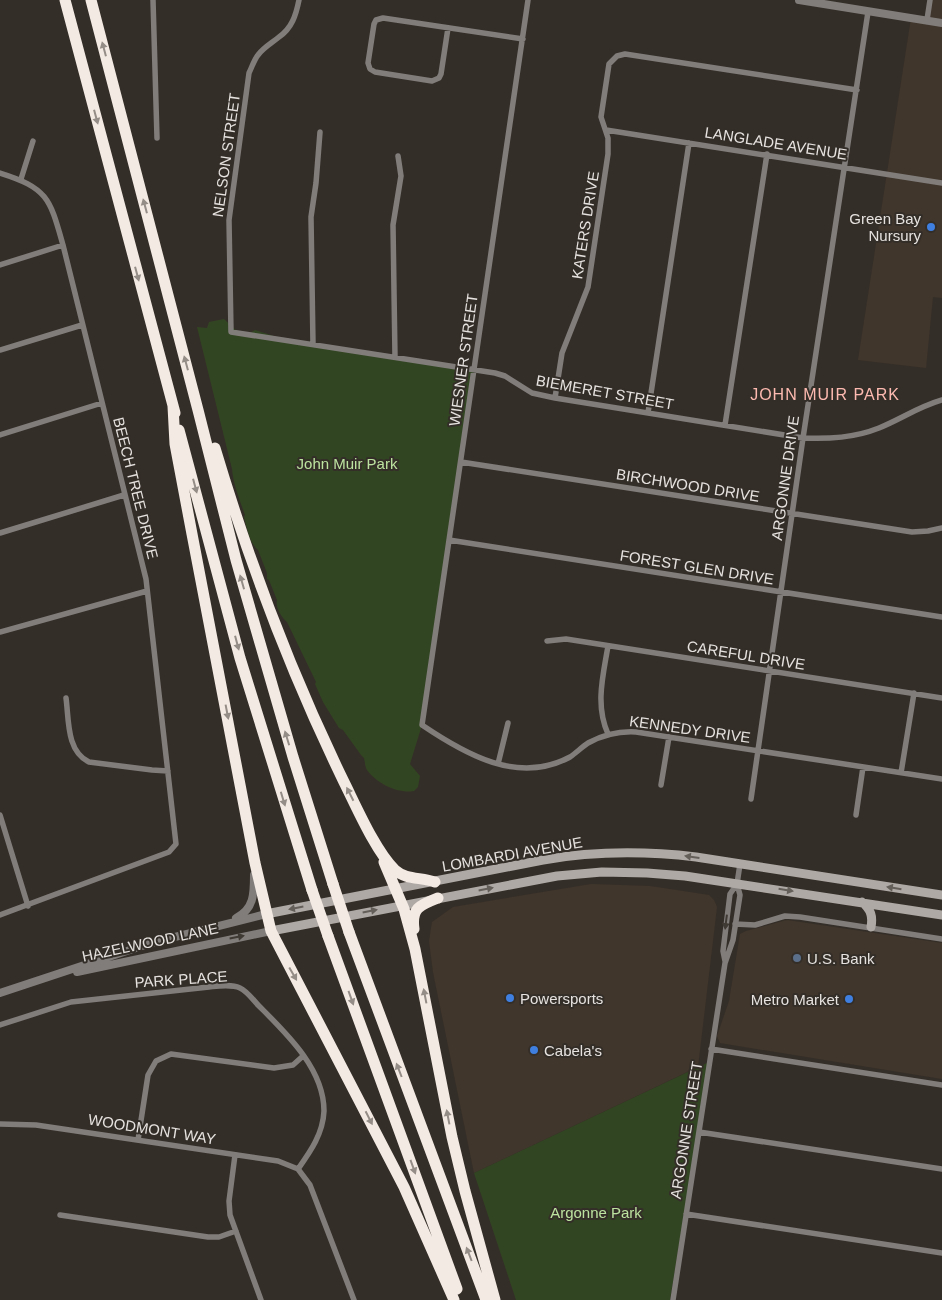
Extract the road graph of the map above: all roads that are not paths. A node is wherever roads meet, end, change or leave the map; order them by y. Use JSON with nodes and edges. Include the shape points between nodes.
{"nodes":[{"id":1,"x":65,"y":0,"type":"edge"},
{"id":2,"x":91,"y":0,"type":"edge"},
{"id":3,"x":153,"y":0,"type":"edge"},
{"id":4,"x":299,"y":0,"type":"edge"},
{"id":5,"x":528,"y":0,"type":"edge"},
{"id":6,"x":799,"y":0,"type":"edge"},
{"id":7,"x":930,"y":0,"type":"edge"},
{"id":8,"x":868,"y":12,"type":"junction"},
{"id":9,"x":927,"y":20,"type":"junction"},
{"id":10,"x":942,"y":23,"type":"edge"},
{"id":11,"x":448,"y":28,"type":"junction"},
{"id":12,"x":523,"y":40,"type":"junction"},
{"id":13,"x":857,"y":90,"type":"junction"},
{"id":14,"x":606,"y":130,"type":"junction"},
{"id":15,"x":320,"y":132,"type":"dead end"},
{"id":16,"x":157,"y":138,"type":"dead end"},
{"id":17,"x":34,"y":141,"type":"dead end"},
{"id":18,"x":689,"y":142,"type":"junction"},
{"id":19,"x":767,"y":154,"type":"junction"},
{"id":20,"x":398,"y":156,"type":"dead end"},
{"id":21,"x":845,"y":167,"type":"junction"},
{"id":22,"x":0,"y":173,"type":"edge"},
{"id":23,"x":21,"y":179,"type":"junction"},
{"id":24,"x":942,"y":183,"type":"edge"},
{"id":25,"x":62,"y":245,"type":"junction"},
{"id":26,"x":0,"y":265,"type":"edge"},
{"id":27,"x":82,"y":325,"type":"junction"},
{"id":28,"x":231,"y":332,"type":"joint"},
{"id":29,"x":313,"y":344,"type":"junction"},
{"id":30,"x":0,"y":350,"type":"edge"},
{"id":31,"x":395,"y":357,"type":"junction"},
{"id":32,"x":474,"y":369,"type":"junction"},
{"id":33,"x":555,"y":398,"type":"junction"},
{"id":34,"x":942,"y":400,"type":"edge"},
{"id":35,"x":102,"y":403,"type":"junction"},
{"id":36,"x":173,"y":406,"type":"junction"},
{"id":37,"x":198,"y":410,"type":"junction"},
{"id":38,"x":648,"y":413,"type":"junction"},
{"id":39,"x":725,"y":425,"type":"junction"},
{"id":40,"x":0,"y":435,"type":"edge"},
{"id":41,"x":803,"y":438,"type":"junction"},
{"id":42,"x":461,"y":462,"type":"junction"},
{"id":43,"x":124,"y":494,"type":"junction"},
{"id":44,"x":793,"y":514,"type":"junction"},
{"id":45,"x":942,"y":528,"type":"edge"},
{"id":46,"x":0,"y":533,"type":"edge"},
{"id":47,"x":449,"y":540,"type":"junction"},
{"id":48,"x":147,"y":591,"type":"junction"},
{"id":49,"x":781,"y":592,"type":"junction"},
{"id":50,"x":942,"y":617,"type":"edge"},
{"id":51,"x":0,"y":632,"type":"edge"},
{"id":52,"x":547,"y":641,"type":"dead end"},
{"id":53,"x":608,"y":646,"type":"junction"},
{"id":54,"x":770,"y":671,"type":"junction"},
{"id":55,"x":914,"y":693,"type":"junction"},
{"id":56,"x":66,"y":698,"type":"dead end"},
{"id":57,"x":942,"y":698,"type":"edge"},
{"id":58,"x":508,"y":723,"type":"dead end"},
{"id":59,"x":422,"y":725,"type":"joint"},
{"id":60,"x":608,"y":734,"type":"junction"},
{"id":61,"x":669,"y":737,"type":"junction"},
{"id":62,"x":758,"y":751,"type":"junction"},
{"id":63,"x":498,"y":764,"type":"junction"},
{"id":64,"x":863,"y":767,"type":"junction"},
{"id":65,"x":168,"y":771,"type":"junction"},
{"id":66,"x":902,"y":773,"type":"junction"},
{"id":67,"x":942,"y":779,"type":"edge"},
{"id":68,"x":661,"y":785,"type":"dead end"},
{"id":69,"x":751,"y":799,"type":"dead end"},
{"id":70,"x":0,"y":815,"type":"edge"},
{"id":71,"x":856,"y":815,"type":"dead end"},
{"id":72,"x":373,"y":837,"type":"junction"},
{"id":73,"x":254,"y":863,"type":"junction"},
{"id":74,"x":740,"y":864,"type":"junction"},
{"id":75,"x":435,"y":882,"type":"junction"},
{"id":76,"x":737,"y":884,"type":"junction"},
{"id":77,"x":396,"y":890,"type":"junction"},
{"id":78,"x":942,"y":896,"type":"edge"},
{"id":79,"x":438,"y":898,"type":"junction"},
{"id":80,"x":862,"y":902,"type":"junction"},
{"id":81,"x":402,"y":905,"type":"junction"},
{"id":82,"x":28,"y":906,"type":"junction"},
{"id":83,"x":888,"y":906,"type":"junction"},
{"id":84,"x":266,"y":914,"type":"junction"},
{"id":85,"x":942,"y":914,"type":"edge"},
{"id":86,"x":0,"y":915,"type":"edge"},
{"id":87,"x":873,"y":916,"type":"junction"},
{"id":88,"x":229,"y":922,"type":"junction"},
{"id":89,"x":735,"y":924,"type":"junction"},
{"id":90,"x":872,"y":927,"type":"junction"},
{"id":91,"x":271,"y":931,"type":"junction"},
{"id":92,"x":942,"y":938,"type":"edge"},
{"id":93,"x":415,"y":949,"type":"junction"},
{"id":94,"x":725,"y":963,"type":"junction"},
{"id":95,"x":36,"y":982,"type":"junction"},
{"id":96,"x":0,"y":993,"type":"edge"},
{"id":97,"x":0,"y":1024,"type":"edge"},
{"id":98,"x":711,"y":1048,"type":"junction"},
{"id":99,"x":303,"y":1056,"type":"junction"},
{"id":100,"x":942,"y":1085,"type":"edge"},
{"id":101,"x":0,"y":1124,"type":"edge"},
{"id":102,"x":699,"y":1132,"type":"junction"},
{"id":103,"x":138,"y":1140,"type":"junction"},
{"id":104,"x":235,"y":1155,"type":"junction"},
{"id":105,"x":942,"y":1169,"type":"edge"},
{"id":106,"x":298,"y":1170,"type":"junction"},
{"id":107,"x":686,"y":1214,"type":"junction"},
{"id":108,"x":60,"y":1215,"type":"dead end"},
{"id":109,"x":236,"y":1231,"type":"junction"},
{"id":110,"x":942,"y":1253,"type":"edge"},
{"id":111,"x":261,"y":1300,"type":"edge"},
{"id":112,"x":354,"y":1300,"type":"edge"},
{"id":113,"x":454,"y":1300,"type":"edge"},
{"id":114,"x":461,"y":1300,"type":"edge"},
{"id":115,"x":486,"y":1300,"type":"edge"},
{"id":116,"x":496,"y":1300,"type":"edge"},
{"id":117,"x":673,"y":1300,"type":"edge"}],
"edges":[{"from":1,"to":36,"type":"highway","one_way":true},
{"from":37,"to":2,"type":"highway","one_way":true},
{"from":3,"to":16,"type":"street"},
{"from":4,"to":28,"type":"street","name":"NELSON STREET","via":[[291,25],[281,37],[268,44],[249,73],[229,220]]},
{"from":5,"to":12,"type":"street","name":"WIESNER STREET"},
{"from":6,"to":8,"type":"street"},
{"from":7,"to":9,"type":"street"},
{"from":8,"to":9,"type":"street"},
{"from":8,"to":13,"type":"street","name":"ARGONNE DRIVE"},
{"from":9,"to":10,"type":"street"},
{"from":11,"to":11,"type":"street","via":[[383,18],[376,20],[368,63],[370,68],[375,72],[432,81],[439,78]]},
{"from":11,"to":12,"type":"street"},
{"from":12,"to":32,"type":"street","name":"WIESNER STREET"},
{"from":13,"to":14,"type":"street","name":"KATERS DRIVE","via":[[625,54],[616,56],[609,64],[601,117]]},
{"from":13,"to":21,"type":"street","name":"ARGONNE DRIVE"},
{"from":14,"to":18,"type":"street","name":"LANGLADE AVENUE"},
{"from":14,"to":33,"type":"street","name":"KATERS DRIVE","via":[[608,154],[588,287],[562,353]]},
{"from":15,"to":29,"type":"street","via":[[311,217]]},
{"from":17,"to":23,"type":"street"},
{"from":18,"to":19,"type":"street","name":"LANGLADE AVENUE"},
{"from":18,"to":38,"type":"street"},
{"from":19,"to":21,"type":"street","name":"LANGLADE AVENUE"},
{"from":19,"to":39,"type":"street"},
{"from":20,"to":31,"type":"street","via":[[401,176],[393,225]]},
{"from":21,"to":24,"type":"street","name":"LANGLADE AVENUE"},
{"from":21,"to":41,"type":"street","name":"ARGONNE DRIVE"},
{"from":22,"to":23,"type":"street","name":"BEECH TREE DRIVE"},
{"from":23,"to":25,"type":"street","name":"BEECH TREE DRIVE","via":[[48,201]]},
{"from":25,"to":26,"type":"street"},
{"from":25,"to":27,"type":"street","name":"BEECH TREE DRIVE"},
{"from":27,"to":30,"type":"street"},
{"from":27,"to":35,"type":"street","name":"BEECH TREE DRIVE"},
{"from":28,"to":29,"type":"street","name":"BIEMERET STREET"},
{"from":29,"to":31,"type":"street","name":"BIEMERET STREET"},
{"from":31,"to":32,"type":"street","name":"BIEMERET STREET"},
{"from":32,"to":33,"type":"street","name":"BIEMERET STREET","via":[[505,376],[532,393]]},
{"from":32,"to":42,"type":"street","name":"WIESNER STREET"},
{"from":33,"to":38,"type":"street","name":"BIEMERET STREET"},
{"from":34,"to":41,"type":"street","name":"BIEMERET STREET","via":[[866,433],[838,438]]},
{"from":35,"to":40,"type":"street"},
{"from":35,"to":43,"type":"street","name":"BEECH TREE DRIVE"},
{"from":36,"to":73,"type":"highway","one_way":true,"via":[[175,444]]},
{"from":36,"to":114,"type":"highway","one_way":true,"bridge":true,"via":[[240,658],[312,890]]},
{"from":72,"to":37,"type":"highway","one_way":true,"via":[[324,741],[280,634],[235,516],[210,433]]},
{"from":115,"to":37,"type":"highway","one_way":true,"bridge":true,"via":[[333,884],[261,649]]},
{"from":38,"to":39,"type":"street","name":"BIEMERET STREET"},
{"from":39,"to":41,"type":"street","name":"BIEMERET STREET"},
{"from":41,"to":44,"type":"street","name":"ARGONNE DRIVE"},
{"from":42,"to":44,"type":"street","name":"BIRCHWOOD DRIVE"},
{"from":42,"to":47,"type":"street","name":"WIESNER STREET"},
{"from":43,"to":46,"type":"street"},
{"from":43,"to":48,"type":"street","name":"BEECH TREE DRIVE"},
{"from":44,"to":45,"type":"street","name":"BIRCHWOOD DRIVE","via":[[912,532]]},
{"from":44,"to":49,"type":"street","name":"ARGONNE DRIVE"},
{"from":47,"to":49,"type":"street","name":"FOREST GLEN DRIVE"},
{"from":47,"to":59,"type":"street","name":"WIESNER STREET"},
{"from":48,"to":51,"type":"street"},
{"from":48,"to":65,"type":"street","name":"BEECH TREE DRIVE"},
{"from":49,"to":50,"type":"street","name":"FOREST GLEN DRIVE"},
{"from":49,"to":54,"type":"street","name":"ARGONNE DRIVE"},
{"from":52,"to":53,"type":"street","name":"CAREFUL DRIVE","via":[[566,639]]},
{"from":53,"to":54,"type":"street","name":"CAREFUL DRIVE"},
{"from":53,"to":60,"type":"street","via":[[600,707]]},
{"from":54,"to":55,"type":"street","name":"CAREFUL DRIVE"},
{"from":54,"to":62,"type":"street","name":"ARGONNE DRIVE"},
{"from":55,"to":57,"type":"street","name":"CAREFUL DRIVE"},
{"from":55,"to":66,"type":"street"},
{"from":56,"to":65,"type":"street","via":[[71,740],[81,758]]},
{"from":58,"to":63,"type":"street"},
{"from":59,"to":63,"type":"street","name":"KENNEDY DRIVE","via":[[465,752]]},
{"from":60,"to":61,"type":"street","name":"KENNEDY DRIVE","via":[[636,732]]},
{"from":60,"to":63,"type":"street","name":"KENNEDY DRIVE","via":[[551,766],[530,769]]},
{"from":61,"to":62,"type":"street","name":"KENNEDY DRIVE"},
{"from":61,"to":68,"type":"street"},
{"from":62,"to":64,"type":"street","name":"KENNEDY DRIVE"},
{"from":62,"to":69,"type":"street","name":"ARGONNE DRIVE"},
{"from":64,"to":66,"type":"street","name":"KENNEDY DRIVE"},
{"from":64,"to":71,"type":"street"},
{"from":65,"to":82,"type":"street","name":"BEECH TREE DRIVE","via":[[176,844],[169,852]]},
{"from":66,"to":67,"type":"street","name":"KENNEDY DRIVE"},
{"from":70,"to":82,"type":"street"},
{"from":72,"to":75,"type":"highway","via":[[400,874]]},
{"from":72,"to":77,"type":"highway"},
{"from":73,"to":84,"type":"highway"},
{"from":73,"to":88,"type":"street","via":[[255,894],[252,902],[242,915]]},
{"from":74,"to":75,"type":"main road","name":"LOMBARDI AVENUE","one_way":true,"via":[[674,854],[613,853],[551,858]]},
{"from":74,"to":76,"type":"street","name":"ARGONNE STREET"},
{"from":78,"to":74,"type":"main road","name":"LOMBARDI AVENUE","one_way":true},
{"from":75,"to":77,"type":"main road","name":"LOMBARDI AVENUE"},
{"from":79,"to":76,"type":"main road","name":"LOMBARDI AVENUE","one_way":true,"via":[[598,872],[660,874]]},
{"from":76,"to":80,"type":"main road","name":"LOMBARDI AVENUE","one_way":true},
{"from":76,"to":89,"type":"street","name":"ARGONNE STREET","via":[[740,895]]},
{"from":76,"to":94,"type":"street","name":"ARGONNE STREET","one_way":true,"via":[[730,894],[723,951]]},
{"from":77,"to":81,"type":"highway"},
{"from":77,"to":84,"type":"main road","name":"LOMBARDI AVENUE","one_way":true},
{"from":79,"to":81,"type":"main road","name":"LOMBARDI AVENUE"},
{"from":79,"to":93,"type":"highway","via":[[421,905],[415,913]]},
{"from":80,"to":83,"type":"main road","name":"LOMBARDI AVENUE"},
{"from":80,"to":87,"type":"main road"},
{"from":91,"to":81,"type":"main road","name":"LOMBARDI AVENUE","one_way":true},
{"from":81,"to":93,"type":"highway"},
{"from":82,"to":86,"type":"street"},
{"from":83,"to":85,"type":"main road","name":"LOMBARDI AVENUE"},
{"from":83,"to":87,"type":"main road"},
{"from":84,"to":88,"type":"street","name":"HAZELWOOD LANE"},
{"from":84,"to":91,"type":"highway"},
{"from":87,"to":90,"type":"main road"},
{"from":88,"to":95,"type":"street","name":"HAZELWOOD LANE","via":[[151,943]]},
{"from":89,"to":90,"type":"street","via":[[755,925],[785,916]]},
{"from":89,"to":94,"type":"street","name":"ARGONNE STREET"},
{"from":90,"to":92,"type":"street"},
{"from":95,"to":91,"type":"street","name":"HAZELWOOD LANE","one_way":true},
{"from":91,"to":113,"type":"highway","one_way":true,"via":[[404,1186]]},
{"from":116,"to":93,"type":"highway","one_way":true,"via":[[452,1137]]},
{"from":94,"to":98,"type":"street","name":"ARGONNE STREET"},
{"from":95,"to":96,"type":"street","name":"HAZELWOOD LANE"},
{"from":97,"to":99,"type":"street","name":"PARK PLACE","via":[[71,1002],[226,986],[241,988],[287,1034]]},
{"from":98,"to":100,"type":"street"},
{"from":98,"to":102,"type":"street","name":"ARGONNE STREET"},
{"from":99,"to":103,"type":"street","via":[[293,1065],[274,1068],[171,1054],[156,1061],[148,1075]]},
{"from":99,"to":106,"type":"street","name":"PARK PLACE","via":[[322,1093],[324,1112],[320,1133]]},
{"from":101,"to":103,"type":"street","name":"WOODMONT WAY","via":[[36,1125]]},
{"from":102,"to":105,"type":"street"},
{"from":102,"to":107,"type":"street","name":"ARGONNE STREET"},
{"from":103,"to":104,"type":"street","name":"WOODMONT WAY"},
{"from":104,"to":106,"type":"street","name":"WOODMONT WAY","via":[[278,1161]]},
{"from":104,"to":109,"type":"street","via":[[228,1201]]},
{"from":106,"to":112,"type":"street","via":[[310,1185]]},
{"from":107,"to":110,"type":"street"},
{"from":107,"to":117,"type":"street","name":"ARGONNE STREET"},
{"from":108,"to":109,"type":"street","via":[[208,1238]]},
{"from":109,"to":111,"type":"street"}]}
